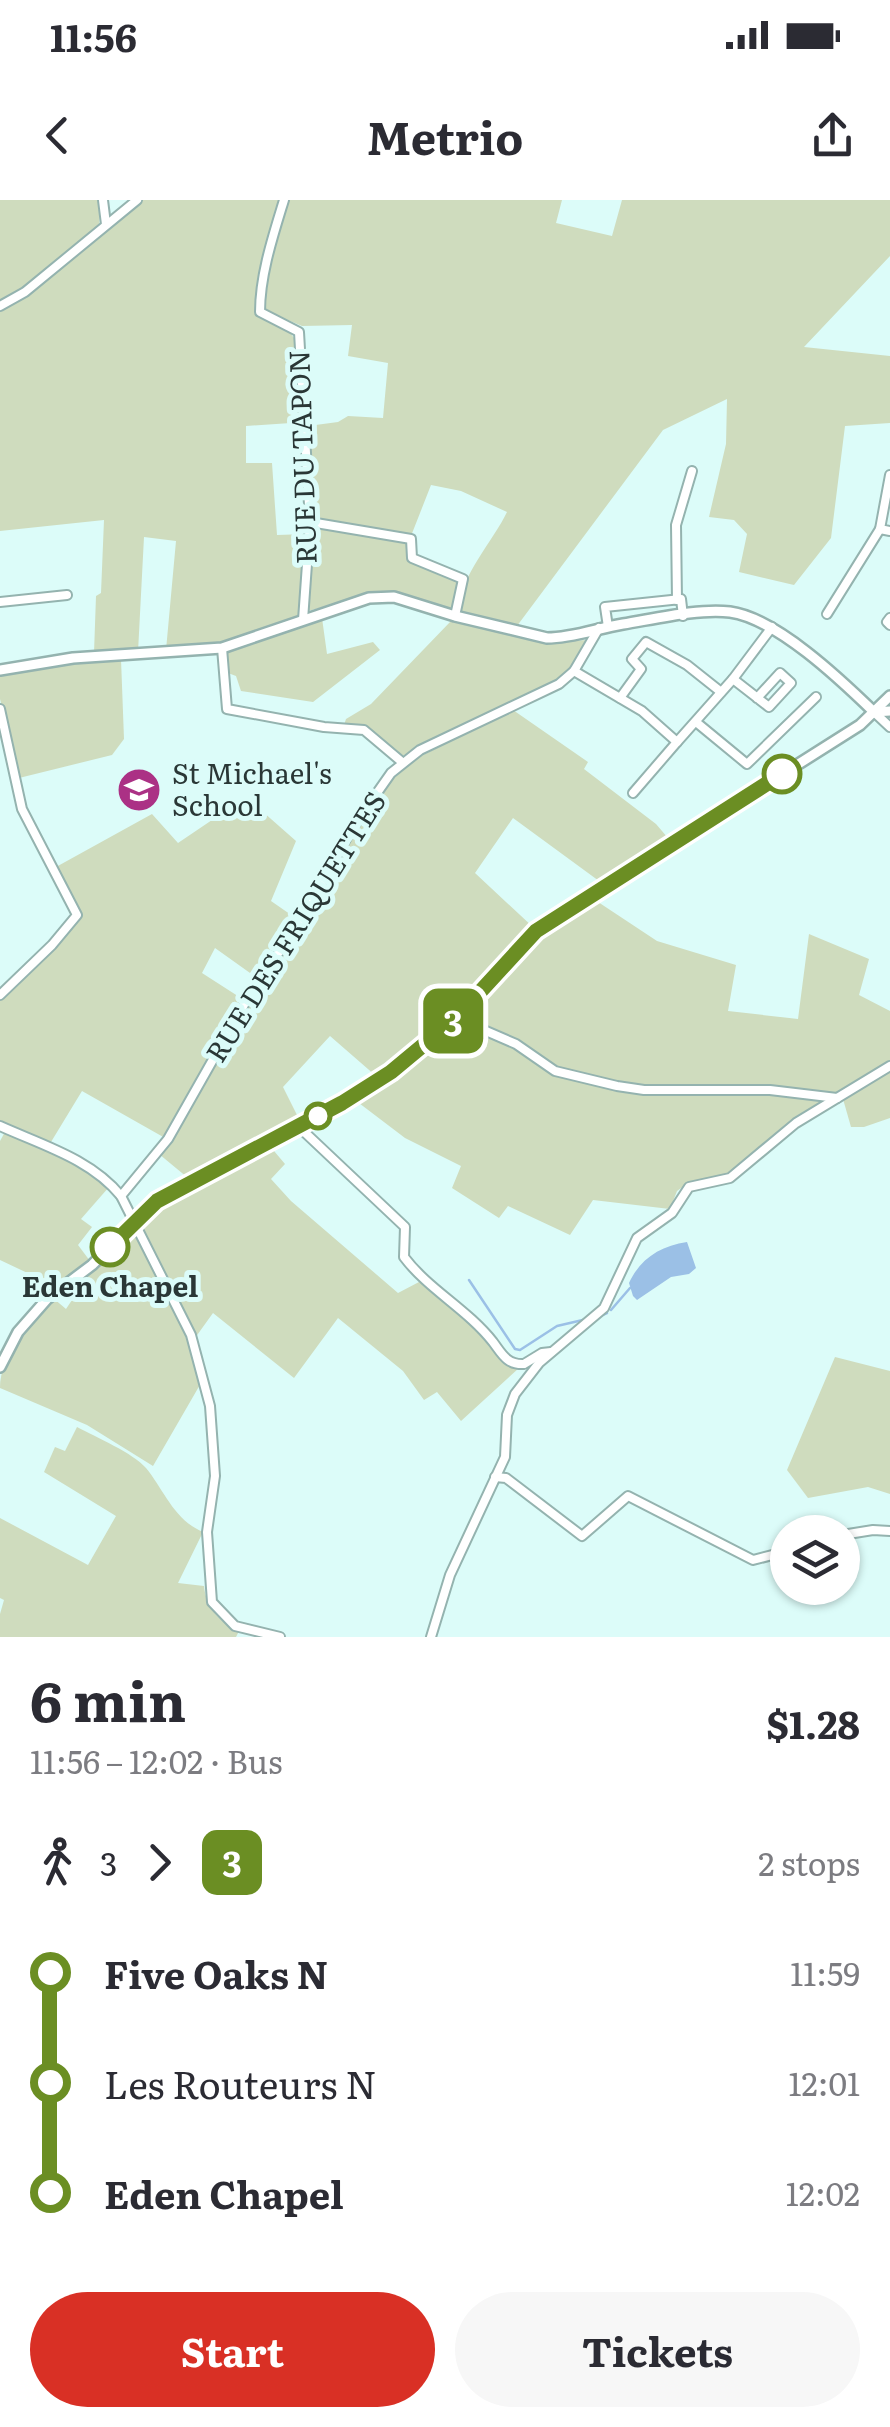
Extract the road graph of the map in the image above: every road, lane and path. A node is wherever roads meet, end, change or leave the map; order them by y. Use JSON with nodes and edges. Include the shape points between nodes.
{"nodes":[{"id":1,"x":103,"y":200,"type":"edge"},
{"id":2,"x":137,"y":200,"type":"edge"},
{"id":3,"x":284,"y":200,"type":"edge"},
{"id":4,"x":106,"y":224,"type":"junction"},
{"id":5,"x":0,"y":306,"type":"edge"},
{"id":6,"x":692,"y":471,"type":"dead end"},
{"id":7,"x":890,"y":475,"type":"edge"},
{"id":8,"x":310,"y":522,"type":"junction"},
{"id":9,"x":885,"y":530,"type":"edge"},
{"id":10,"x":67,"y":594,"type":"dead end"},
{"id":11,"x":677,"y":600,"type":"junction"},
{"id":12,"x":0,"y":602,"type":"edge"},
{"id":13,"x":637,"y":604,"type":"junction"},
{"id":14,"x":827,"y":614,"type":"dead end"},
{"id":15,"x":455,"y":616,"type":"junction"},
{"id":16,"x":683,"y":616,"type":"junction"},
{"id":17,"x":640,"y":618,"type":"dead end"},
{"id":18,"x":303,"y":620,"type":"junction"},
{"id":19,"x":604,"y":627,"type":"junction"},
{"id":20,"x":772,"y":627,"type":"junction"},
{"id":21,"x":222,"y":648,"type":"junction"},
{"id":22,"x":0,"y":670,"type":"edge"},
{"id":23,"x":574,"y":671,"type":"junction"},
{"id":24,"x":733,"y":679,"type":"junction"},
{"id":25,"x":721,"y":692,"type":"junction"},
{"id":26,"x":816,"y":697,"type":"dead end"},
{"id":27,"x":620,"y":698,"type":"junction"},
{"id":28,"x":757,"y":698,"type":"junction"},
{"id":29,"x":889,"y":704,"type":"edge"},
{"id":30,"x":0,"y":709,"type":"edge"},
{"id":31,"x":874,"y":712,"type":"junction"},
{"id":32,"x":696,"y":722,"type":"junction"},
{"id":33,"x":890,"y":728,"type":"edge"},
{"id":34,"x":677,"y":742,"type":"junction"},
{"id":35,"x":402,"y":762,"type":"junction"},
{"id":36,"x":632,"y":793,"type":"dead end"},
{"id":37,"x":0,"y":995,"type":"edge"},
{"id":38,"x":456,"y":1018,"type":"junction"},
{"id":39,"x":890,"y":1066,"type":"edge"},
{"id":40,"x":837,"y":1098,"type":"junction"},
{"id":41,"x":0,"y":1126,"type":"edge"},
{"id":42,"x":298,"y":1126,"type":"junction"},
{"id":43,"x":121,"y":1196,"type":"junction"},
{"id":44,"x":133,"y":1224,"type":"junction"},
{"id":45,"x":551,"y":1352,"type":"junction"},
{"id":46,"x":0,"y":1366,"type":"edge"},
{"id":47,"x":494,"y":1477,"type":"junction"},
{"id":48,"x":890,"y":1531,"type":"edge"},
{"id":49,"x":860,"y":1533,"type":"edge"},
{"id":50,"x":770,"y":1556,"type":"edge"},
{"id":51,"x":241,"y":1633,"type":"edge"},
{"id":52,"x":280,"y":1637,"type":"edge"},
{"id":53,"x":430,"y":1637,"type":"edge"}],
"edges":[{"from":1,"to":4,"type":"street"},
{"from":2,"to":4,"type":"street"},
{"from":3,"to":8,"type":"street","name":"RUE DU TAPON","via":[[260,312],[298,332]]},
{"from":4,"to":5,"type":"street"},
{"from":6,"to":11,"type":"street","via":[[676,525]]},
{"from":7,"to":9,"type":"street"},
{"from":8,"to":15,"type":"street","via":[[412,539],[412,558],[463,579]]},
{"from":8,"to":18,"type":"street","name":"RUE DU TAPON"},
{"from":9,"to":14,"type":"street"},
{"from":10,"to":12,"type":"street"},
{"from":11,"to":13,"type":"street"},
{"from":11,"to":16,"type":"street"},
{"from":13,"to":17,"type":"street"},
{"from":13,"to":19,"type":"street","via":[[605,608]]},
{"from":15,"to":18,"type":"main road","via":[[382,597]]},
{"from":15,"to":19,"type":"main road","via":[[548,638]]},
{"from":16,"to":19,"type":"main road"},
{"from":16,"to":20,"type":"main road","via":[[734,612]]},
{"from":18,"to":21,"type":"main road"},
{"from":19,"to":23,"type":"street","name":"RUE DES FRIQUETTES"},
{"from":20,"to":24,"type":"street"},
{"from":20,"to":31,"type":"main road"},
{"from":21,"to":22,"type":"main road"},
{"from":21,"to":35,"type":"street","via":[[227,708],[364,730]]},
{"from":23,"to":27,"type":"street"},
{"from":23,"to":35,"type":"street","name":"RUE DES FRIQUETTES"},
{"from":24,"to":25,"type":"street"},
{"from":24,"to":28,"type":"street"},
{"from":25,"to":27,"type":"street","via":[[646,642],[632,658],[641,669]]},
{"from":25,"to":32,"type":"street"},
{"from":26,"to":32,"type":"street","via":[[747,764]]},
{"from":27,"to":34,"type":"street"},
{"from":28,"to":28,"type":"street","via":[[780,672],[791,683],[769,707]]},
{"from":29,"to":31,"type":"main road"},
{"from":30,"to":37,"type":"street","via":[[22,809],[77,915]]},
{"from":31,"to":33,"type":"street"},
{"from":31,"to":38,"type":"main road","via":[[536,931]]},
{"from":32,"to":34,"type":"street"},
{"from":34,"to":36,"type":"street"},
{"from":35,"to":43,"type":"street","name":"RUE DES FRIQUETTES","via":[[351,830],[168,1139]]},
{"from":38,"to":40,"type":"street","via":[[516,1044],[554,1071],[616,1086]]},
{"from":38,"to":42,"type":"main road","via":[[391,1072]]},
{"from":39,"to":40,"type":"street"},
{"from":40,"to":45,"type":"street","via":[[796,1122],[730,1178],[690,1188],[672,1213],[637,1238],[604,1308]]},
{"from":41,"to":43,"type":"street","via":[[82,1162]]},
{"from":42,"to":44,"type":"main road","via":[[194,1179]]},
{"from":42,"to":45,"type":"street","via":[[405,1227],[404,1258],[468,1314],[507,1360],[524,1364]]},
{"from":43,"to":44,"type":"street"},
{"from":44,"to":46,"type":"main road","via":[[47,1298]]},
{"from":44,"to":51,"type":"street","via":[[191,1335],[210,1406],[215,1476],[207,1532],[209,1593]]},
{"from":45,"to":47,"type":"street","via":[[515,1394],[505,1458]]},
{"from":47,"to":50,"type":"street","via":[[506,1478],[582,1536],[628,1496],[754,1560]]},
{"from":47,"to":53,"type":"street"},
{"from":48,"to":49,"type":"street"},
{"from":51,"to":52,"type":"street"}]}
